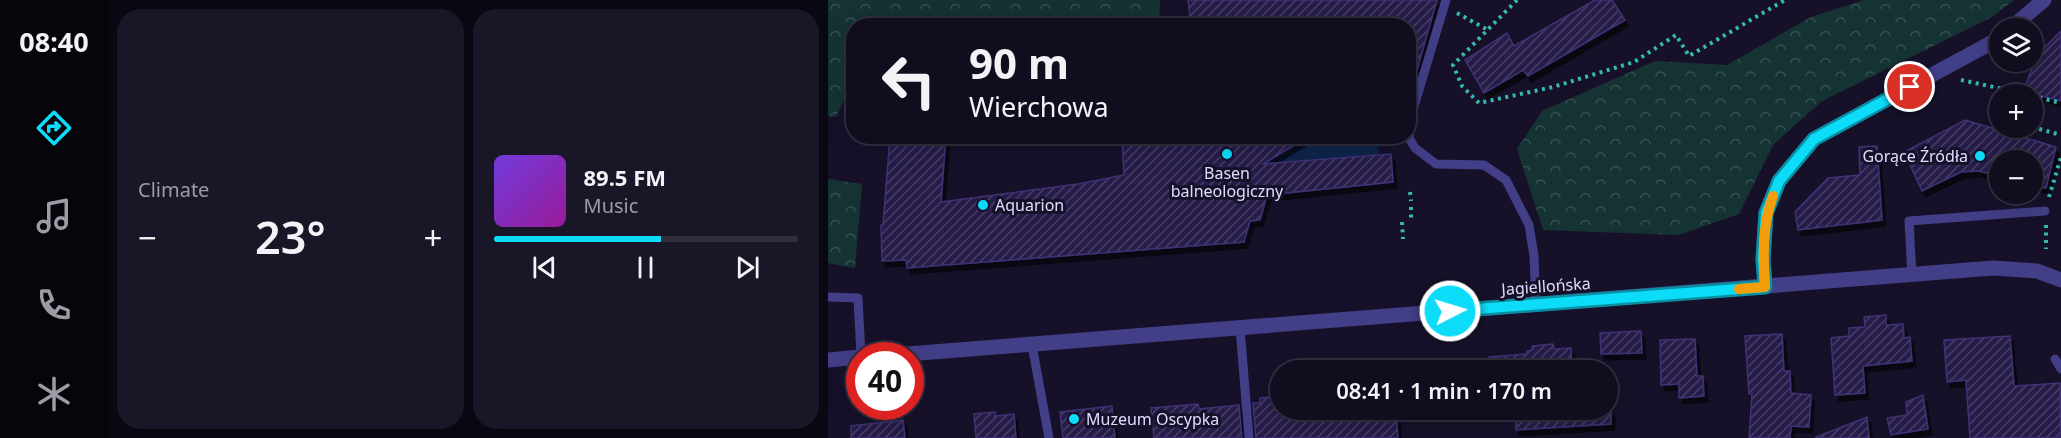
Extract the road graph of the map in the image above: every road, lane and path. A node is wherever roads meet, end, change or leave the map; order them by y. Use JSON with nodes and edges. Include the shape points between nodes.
{"nodes":[{"id":1,"x":1517,"y":0,"type":"edge"},
{"id":2,"x":1785,"y":0,"type":"edge"},
{"id":3,"x":2044,"y":0,"type":"edge"},
{"id":4,"x":1445,"y":4,"type":"edge"},
{"id":5,"x":2023,"y":18,"type":"edge"},
{"id":6,"x":1488,"y":30,"type":"junction"},
{"id":7,"x":1989,"y":44,"type":"edge"},
{"id":8,"x":1957,"y":80,"type":"dead end"},
{"id":9,"x":1989,"y":86,"type":"edge"},
{"id":10,"x":2043,"y":99,"type":"edge"},
{"id":11,"x":1416,"y":100,"type":"edge"},
{"id":12,"x":2061,"y":103,"type":"edge"},
{"id":13,"x":2043,"y":130,"type":"edge"},
{"id":14,"x":2061,"y":135,"type":"edge"},
{"id":15,"x":1413,"y":144,"type":"edge"},
{"id":16,"x":2061,"y":157,"type":"edge"},
{"id":17,"x":1410,"y":192,"type":"dead end"},
{"id":18,"x":2045,"y":211,"type":"joint"},
{"id":19,"x":1412,"y":221,"type":"dead end"},
{"id":20,"x":1402,"y":222,"type":"dead end"},
{"id":21,"x":2046,"y":236,"type":"dead end"},
{"id":22,"x":1403,"y":239,"type":"dead end"},
{"id":23,"x":2046,"y":249,"type":"dead end"},
{"id":24,"x":1912,"y":276,"type":"junction"},
{"id":25,"x":2061,"y":280,"type":"edge"},
{"id":26,"x":1765,"y":287,"type":"junction"},
{"id":27,"x":828,"y":297,"type":"edge"},
{"id":28,"x":1536,"y":304,"type":"junction"},
{"id":29,"x":1240,"y":328,"type":"junction"},
{"id":30,"x":860,"y":342,"type":"edge"},
{"id":31,"x":1032,"y":345,"type":"junction"},
{"id":32,"x":924,"y":353,"type":"edge"},
{"id":33,"x":846,"y":358,"type":"edge"},
{"id":34,"x":2055,"y":359,"type":"dead end"},
{"id":35,"x":828,"y":360,"type":"edge"},
{"id":36,"x":2061,"y":369,"type":"edge"},
{"id":37,"x":1049,"y":438,"type":"edge"},
{"id":38,"x":1248,"y":438,"type":"edge"}],
"edges":[{"from":1,"to":6,"type":"path"},
{"from":2,"to":6,"type":"path","via":[[1689,56],[1676,35],[1634,62],[1553,87],[1479,103],[1462,86],[1453,65]]},
{"from":3,"to":5,"type":"street"},
{"from":4,"to":6,"type":"path"},
{"from":4,"to":11,"type":"lane"},
{"from":7,"to":26,"type":"street","via":[[1814,139],[1779,181],[1766,213]]},
{"from":8,"to":9,"type":"path"},
{"from":10,"to":12,"type":"path"},
{"from":13,"to":14,"type":"path"},
{"from":15,"to":28,"type":"lane","via":[[1436,164],[1484,165],[1506,180],[1529,225]]},
{"from":16,"to":18,"type":"path"},
{"from":17,"to":19,"type":"path"},
{"from":18,"to":24,"type":"lane","via":[[1909,221]]},
{"from":20,"to":22,"type":"path"},
{"from":21,"to":23,"type":"path"},
{"from":24,"to":25,"type":"street","name":"Jagiellońska","via":[[1993,268],[2037,271]]},
{"from":24,"to":26,"type":"street","name":"Jagiellońska"},
{"from":26,"to":28,"type":"street","name":"Jagiellońska"},
{"from":27,"to":30,"type":"lane","via":[[858,298]]},
{"from":28,"to":29,"type":"street","name":"Jagiellońska"},
{"from":29,"to":31,"type":"street","name":"Jagiellońska"},
{"from":29,"to":38,"type":"lane"},
{"from":31,"to":32,"type":"street","name":"Jagiellońska"},
{"from":31,"to":37,"type":"lane"},
{"from":33,"to":35,"type":"street"},
{"from":34,"to":36,"type":"lane"}]}
